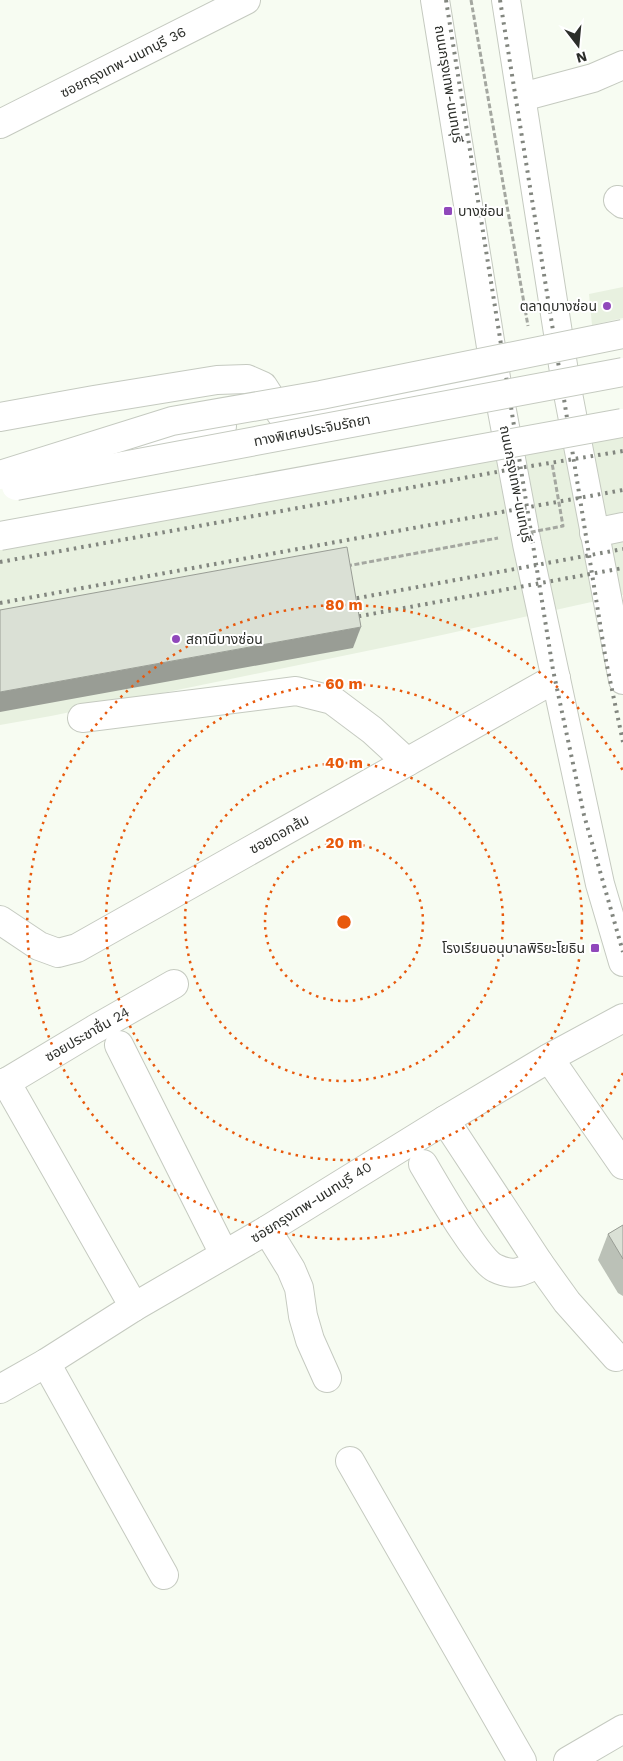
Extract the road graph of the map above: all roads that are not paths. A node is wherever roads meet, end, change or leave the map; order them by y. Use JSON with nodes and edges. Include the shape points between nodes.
{"nodes":[{"id":1,"x":246,"y":0,"type":"edge"},
{"id":2,"x":435,"y":0,"type":"edge"},
{"id":3,"x":506,"y":0,"type":"edge"},
{"id":4,"x":623,"y":65,"type":"edge"},
{"id":5,"x":522,"y":96,"type":"junction"},
{"id":6,"x":0,"y":124,"type":"edge"},
{"id":7,"x":623,"y":334,"type":"edge"},
{"id":8,"x":623,"y":371,"type":"edge"},
{"id":9,"x":565,"y":378,"type":"junction"},
{"id":10,"x":497,"y":384,"type":"junction"},
{"id":11,"x":281,"y":414,"type":"junction"},
{"id":12,"x":0,"y":417,"type":"edge"},
{"id":13,"x":622,"y":423,"type":"edge"},
{"id":14,"x":0,"y":468,"type":"edge"},
{"id":15,"x":0,"y":475,"type":"edge"},
{"id":16,"x":0,"y":489,"type":"edge"},
{"id":17,"x":623,"y":527,"type":"edge"},
{"id":18,"x":594,"y":533,"type":"junction"},
{"id":19,"x":0,"y":536,"type":"edge"},
{"id":20,"x":556,"y":678,"type":"junction"},
{"id":21,"x":623,"y":680,"type":"edge"},
{"id":22,"x":82,"y":718,"type":"dead end"},
{"id":23,"x":406,"y":762,"type":"junction"},
{"id":24,"x":0,"y":920,"type":"edge"},
{"id":25,"x":623,"y":962,"type":"edge"},
{"id":26,"x":174,"y":984,"type":"dead end"},
{"id":27,"x":623,"y":1018,"type":"edge"},
{"id":28,"x":118,"y":1046,"type":"dead end"},
{"id":29,"x":549,"y":1058,"type":"junction"},
{"id":30,"x":3,"y":1084,"type":"edge"},
{"id":31,"x":444,"y":1120,"type":"junction"},
{"id":32,"x":422,"y":1164,"type":"dead end"},
{"id":33,"x":623,"y":1165,"type":"edge"},
{"id":34,"x":267,"y":1230,"type":"junction"},
{"id":35,"x":224,"y":1254,"type":"junction"},
{"id":36,"x":539,"y":1263,"type":"junction"},
{"id":37,"x":134,"y":1307,"type":"junction"},
{"id":38,"x":616,"y":1356,"type":"dead end"},
{"id":39,"x":46,"y":1363,"type":"junction"},
{"id":40,"x":327,"y":1378,"type":"dead end"},
{"id":41,"x":0,"y":1389,"type":"edge"},
{"id":42,"x":350,"y":1461,"type":"dead end"},
{"id":43,"x":164,"y":1575,"type":"dead end"},
{"id":44,"x":623,"y":1728,"type":"edge"},
{"id":45,"x":522,"y":1761,"type":"edge"},
{"id":46,"x":568,"y":1761,"type":"edge"}],
"edges":[{"from":1,"to":6,"type":"main road","name":"ซอยกรุงเทพ-นนทบุรี 36"},
{"from":2,"to":10,"type":"main road","name":"ถนนกรุงเทพ-นนทบุรี"},
{"from":3,"to":5,"type":"main road"},
{"from":4,"to":5,"type":"main road","via":[[593,78]]},
{"from":5,"to":9,"type":"main road"},
{"from":7,"to":15,"type":"main road","bridge":true,"via":[[321,395],[172,421]]},
{"from":8,"to":9,"type":"main road"},
{"from":8,"to":16,"type":"main road","name":"ทางพิเศษประจิมรัถยา","bridge":true},
{"from":9,"to":10,"type":"main road"},
{"from":9,"to":18,"type":"main road"},
{"from":10,"to":11,"type":"main road"},
{"from":10,"to":20,"type":"main road","name":"ถนนกรุงเทพ-นนทบุรี"},
{"from":11,"to":12,"type":"main road","via":[[263,386],[247,379],[217,380]]},
{"from":11,"to":14,"type":"main road"},
{"from":13,"to":19,"type":"main road","bridge":true},
{"from":17,"to":18,"type":"main road"},
{"from":18,"to":21,"type":"main road"},
{"from":20,"to":23,"type":"main road","name":"ซอยดอกส้ม"},
{"from":20,"to":25,"type":"main road","name":"ถนนกรุงเทพ-นนทบุรี","via":[[600,884]]},
{"from":22,"to":23,"type":"main road","via":[[296,692],[332,700],[372,730]]},
{"from":23,"to":24,"type":"main road","name":"ซอยดอกส้ม","via":[[77,948],[58,953],[39,946]]},
{"from":26,"to":30,"type":"main road","name":"ซอยประชาชื่น 24"},
{"from":27,"to":29,"type":"main road","name":"ซอยกรุงเทพ-นนทบุรี 40"},
{"from":28,"to":35,"type":"main road"},
{"from":29,"to":31,"type":"main road","name":"ซอยกรุงเทพ-นนทบุรี 40"},
{"from":29,"to":33,"type":"main road"},
{"from":30,"to":37,"type":"main road"},
{"from":31,"to":34,"type":"main road","name":"ซอยกรุงเทพ-นนทบุรี 40"},
{"from":31,"to":36,"type":"main road"},
{"from":32,"to":36,"type":"main road","via":[[477,1249],[493,1268],[518,1273]]},
{"from":34,"to":35,"type":"main road","name":"ซอยกรุงเทพ-นนทบุรี 40"},
{"from":34,"to":40,"type":"main road","via":[[299,1288],[310,1340]]},
{"from":35,"to":37,"type":"main road","name":"ซอยกรุงเทพ-นนทบุรี 40"},
{"from":36,"to":38,"type":"main road","via":[[567,1302]]},
{"from":37,"to":39,"type":"main road","name":"ซอยกรุงเทพ-นนทบุรี 40"},
{"from":39,"to":41,"type":"main road","name":"ซอยกรุงเทพ-นนทบุรี 40"},
{"from":39,"to":43,"type":"main road"},
{"from":42,"to":45,"type":"main road"},
{"from":44,"to":46,"type":"main road"}]}
